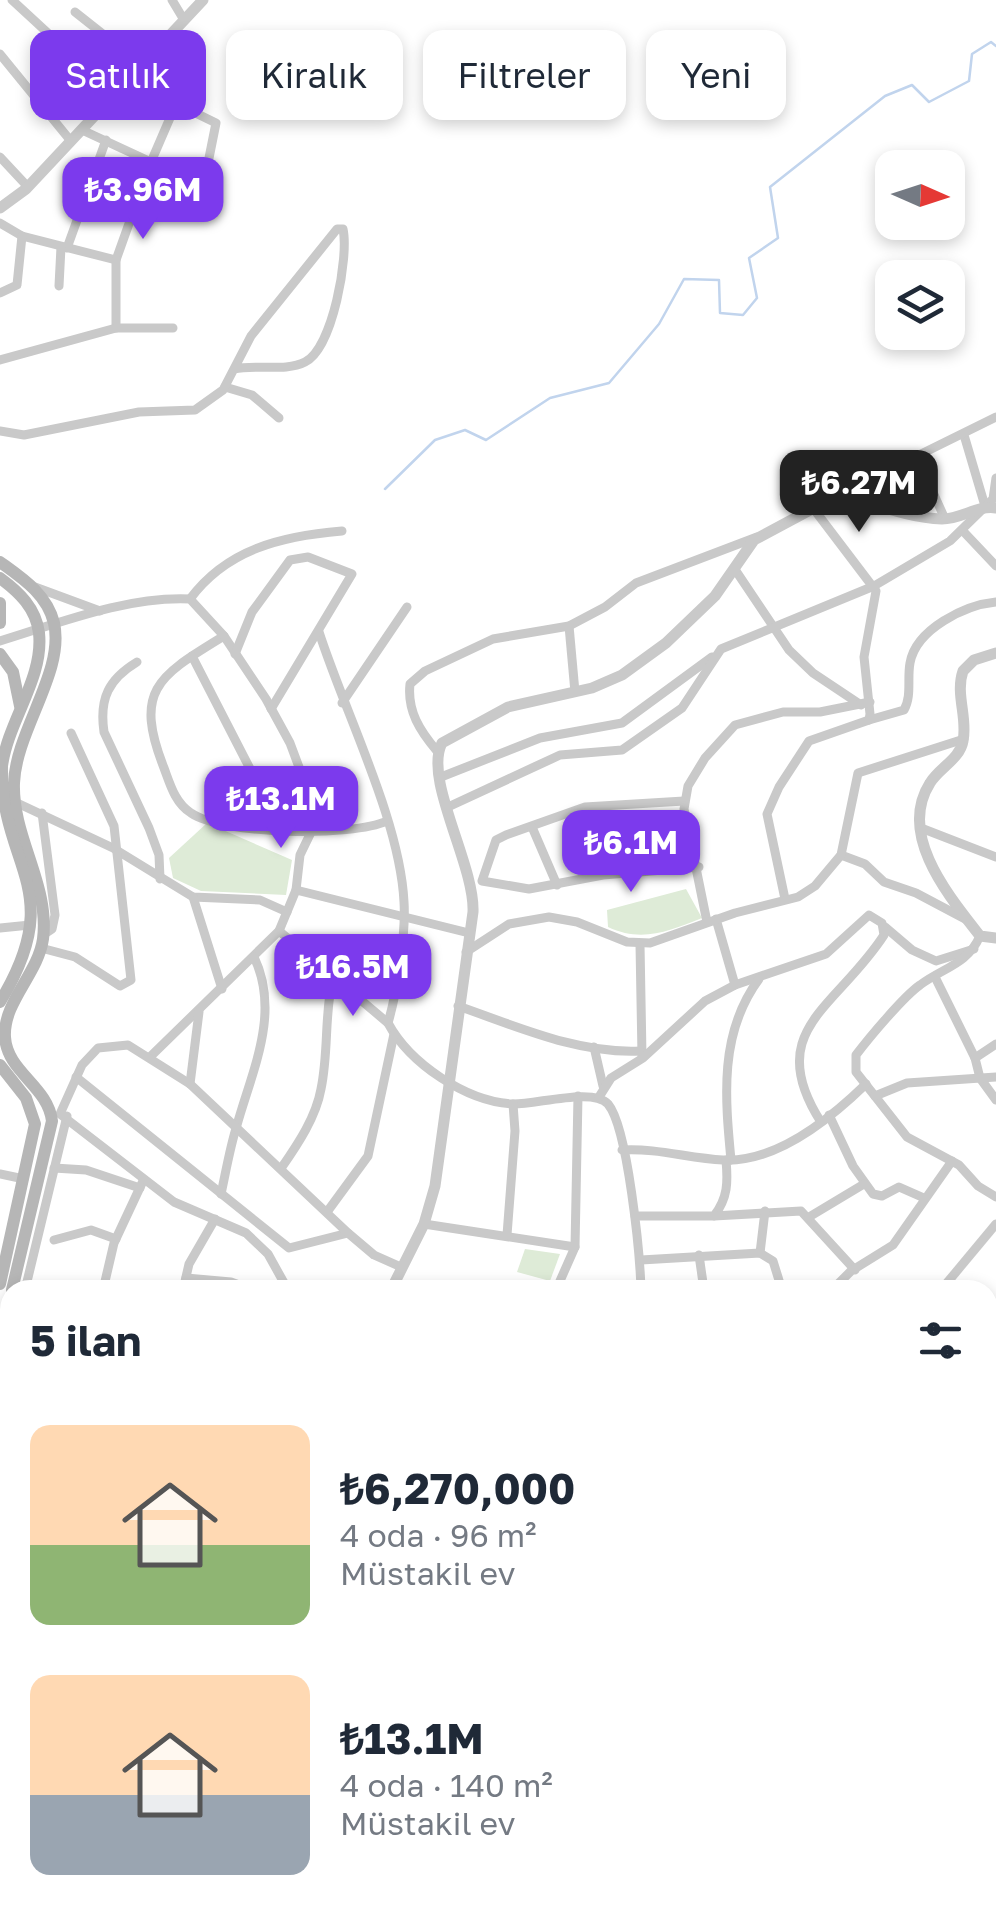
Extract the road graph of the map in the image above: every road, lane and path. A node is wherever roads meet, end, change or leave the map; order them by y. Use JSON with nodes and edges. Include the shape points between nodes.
{"nodes":[{"id":1,"x":12,"y":0,"type":"edge"},
{"id":2,"x":172,"y":0,"type":"edge"},
{"id":3,"x":203,"y":0,"type":"edge"},
{"id":4,"x":75,"y":12,"type":"dead end"},
{"id":5,"x":184,"y":20,"type":"junction"},
{"id":6,"x":44,"y":30,"type":"edge"},
{"id":7,"x":98,"y":30,"type":"edge"},
{"id":8,"x":175,"y":30,"type":"edge"},
{"id":9,"x":0,"y":54,"type":"edge"},
{"id":10,"x":206,"y":118,"type":"edge"},
{"id":11,"x":91,"y":120,"type":"edge"},
{"id":12,"x":169,"y":120,"type":"edge"},
{"id":13,"x":82,"y":130,"type":"junction"},
{"id":14,"x":70,"y":140,"type":"junction"},
{"id":15,"x":106,"y":140,"type":"junction"},
{"id":16,"x":0,"y":157,"type":"edge"},
{"id":17,"x":152,"y":162,"type":"junction"},
{"id":18,"x":28,"y":188,"type":"junction"},
{"id":19,"x":0,"y":208,"type":"edge"},
{"id":20,"x":199,"y":208,"type":"dead end"},
{"id":21,"x":0,"y":222,"type":"edge"},
{"id":22,"x":22,"y":236,"type":"junction"},
{"id":23,"x":64,"y":247,"type":"junction"},
{"id":24,"x":116,"y":260,"type":"junction"},
{"id":25,"x":59,"y":286,"type":"dead end"},
{"id":26,"x":0,"y":292,"type":"edge"},
{"id":27,"x":116,"y":328,"type":"junction"},
{"id":28,"x":173,"y":328,"type":"dead end"},
{"id":29,"x":0,"y":360,"type":"edge"},
{"id":30,"x":234,"y":369,"type":"junction"},
{"id":31,"x":225,"y":387,"type":"junction"},
{"id":32,"x":996,"y":417,"type":"edge"},
{"id":33,"x":279,"y":418,"type":"dead end"},
{"id":34,"x":0,"y":431,"type":"edge"},
{"id":35,"x":964,"y":435,"type":"junction"},
{"id":36,"x":918,"y":457,"type":"junction"},
{"id":37,"x":996,"y":478,"type":"edge"},
{"id":38,"x":840,"y":494,"type":"junction"},
{"id":39,"x":992,"y":503,"type":"edge"},
{"id":40,"x":813,"y":508,"type":"junction"},
{"id":41,"x":945,"y":519,"type":"junction"},
{"id":42,"x":962,"y":530,"type":"junction"},
{"id":43,"x":342,"y":531,"type":"dead end"},
{"id":44,"x":760,"y":536,"type":"junction"},
{"id":45,"x":0,"y":562,"type":"edge"},
{"id":46,"x":996,"y":566,"type":"edge"},
{"id":47,"x":734,"y":568,"type":"junction"},
{"id":48,"x":0,"y":578,"type":"edge"},
{"id":49,"x":874,"y":586,"type":"junction"},
{"id":50,"x":33,"y":587,"type":"junction"},
{"id":51,"x":190,"y":599,"type":"junction"},
{"id":52,"x":996,"y":602,"type":"edge"},
{"id":53,"x":0,"y":603,"type":"edge"},
{"id":54,"x":407,"y":607,"type":"dead end"},
{"id":55,"x":102,"y":612,"type":"junction"},
{"id":56,"x":0,"y":623,"type":"edge"},
{"id":57,"x":54,"y":623,"type":"junction"},
{"id":58,"x":569,"y":626,"type":"junction"},
{"id":59,"x":38,"y":628,"type":"junction"},
{"id":60,"x":775,"y":631,"type":"junction"},
{"id":61,"x":319,"y":632,"type":"junction"},
{"id":62,"x":224,"y":636,"type":"junction"},
{"id":63,"x":0,"y":641,"type":"edge"},
{"id":64,"x":996,"y":652,"type":"edge"},
{"id":65,"x":0,"y":654,"type":"edge"},
{"id":66,"x":235,"y":654,"type":"junction"},
{"id":67,"x":192,"y":656,"type":"junction"},
{"id":68,"x":712,"y":657,"type":"junction"},
{"id":69,"x":138,"y":662,"type":"dead end"},
{"id":70,"x":575,"y":692,"type":"junction"},
{"id":71,"x":342,"y":703,"type":"junction"},
{"id":72,"x":865,"y":704,"type":"junction"},
{"id":73,"x":20,"y":706,"type":"junction"},
{"id":74,"x":272,"y":708,"type":"junction"},
{"id":75,"x":869,"y":720,"type":"junction"},
{"id":76,"x":71,"y":732,"type":"dead end"},
{"id":77,"x":964,"y":739,"type":"junction"},
{"id":78,"x":437,"y":751,"type":"junction"},
{"id":79,"x":441,"y":777,"type":"junction"},
{"id":80,"x":684,"y":801,"type":"junction"},
{"id":81,"x":15,"y":802,"type":"junction"},
{"id":82,"x":448,"y":806,"type":"junction"},
{"id":83,"x":42,"y":813,"type":"junction"},
{"id":84,"x":387,"y":821,"type":"junction"},
{"id":85,"x":532,"y":827,"type":"junction"},
{"id":86,"x":920,"y":828,"type":"junction"},
{"id":87,"x":274,"y":830,"type":"junction"},
{"id":88,"x":312,"y":830,"type":"junction"},
{"id":89,"x":113,"y":848,"type":"junction"},
{"id":90,"x":841,"y":855,"type":"junction"},
{"id":91,"x":996,"y":857,"type":"edge"},
{"id":92,"x":699,"y":867,"type":"junction"},
{"id":93,"x":160,"y":879,"type":"junction"},
{"id":94,"x":477,"y":882,"type":"junction"},
{"id":95,"x":556,"y":885,"type":"junction"},
{"id":96,"x":296,"y":890,"type":"junction"},
{"id":97,"x":193,"y":897,"type":"junction"},
{"id":98,"x":785,"y":899,"type":"junction"},
{"id":99,"x":286,"y":912,"type":"junction"},
{"id":100,"x":404,"y":919,"type":"junction"},
{"id":101,"x":967,"y":920,"type":"junction"},
{"id":102,"x":712,"y":921,"type":"junction"},
{"id":103,"x":30,"y":925,"type":"junction"},
{"id":104,"x":884,"y":927,"type":"junction"},
{"id":105,"x":0,"y":928,"type":"edge"},
{"id":106,"x":279,"y":931,"type":"junction"},
{"id":107,"x":469,"y":933,"type":"junction"},
{"id":108,"x":980,"y":936,"type":"junction"},
{"id":109,"x":996,"y":938,"type":"edge"},
{"id":110,"x":42,"y":942,"type":"junction"},
{"id":111,"x":640,"y":944,"type":"junction"},
{"id":112,"x":974,"y":949,"type":"junction"},
{"id":113,"x":466,"y":952,"type":"junction"},
{"id":114,"x":254,"y":957,"type":"junction"},
{"id":115,"x":333,"y":977,"type":"junction"},
{"id":116,"x":760,"y":977,"type":"junction"},
{"id":117,"x":935,"y":977,"type":"junction"},
{"id":118,"x":735,"y":984,"type":"junction"},
{"id":119,"x":222,"y":988,"type":"junction"},
{"id":120,"x":0,"y":1002,"type":"edge"},
{"id":121,"x":458,"y":1006,"type":"junction"},
{"id":122,"x":199,"y":1012,"type":"junction"},
{"id":123,"x":388,"y":1024,"type":"junction"},
{"id":124,"x":394,"y":1034,"type":"junction"},
{"id":125,"x":996,"y":1044,"type":"edge"},
{"id":126,"x":594,"y":1047,"type":"junction"},
{"id":127,"x":642,"y":1054,"type":"junction"},
{"id":128,"x":151,"y":1056,"type":"junction"},
{"id":129,"x":975,"y":1058,"type":"junction"},
{"id":130,"x":0,"y":1065,"type":"edge"},
{"id":131,"x":76,"y":1076,"type":"junction"},
{"id":132,"x":996,"y":1077,"type":"edge"},
{"id":133,"x":980,"y":1078,"type":"junction"},
{"id":134,"x":448,"y":1083,"type":"junction"},
{"id":135,"x":190,"y":1084,"type":"junction"},
{"id":136,"x":866,"y":1084,"type":"junction"},
{"id":137,"x":604,"y":1086,"type":"junction"},
{"id":138,"x":578,"y":1096,"type":"junction"},
{"id":139,"x":875,"y":1096,"type":"junction"},
{"id":140,"x":599,"y":1097,"type":"junction"},
{"id":141,"x":996,"y":1100,"type":"edge"},
{"id":142,"x":513,"y":1104,"type":"junction"},
{"id":143,"x":59,"y":1114,"type":"junction"},
{"id":144,"x":34,"y":1116,"type":"junction"},
{"id":145,"x":825,"y":1118,"type":"junction"},
{"id":146,"x":237,"y":1124,"type":"junction"},
{"id":147,"x":622,"y":1150,"type":"junction"},
{"id":148,"x":729,"y":1160,"type":"junction"},
{"id":149,"x":952,"y":1161,"type":"junction"},
{"id":150,"x":282,"y":1167,"type":"junction"},
{"id":151,"x":54,"y":1168,"type":"junction"},
{"id":152,"x":1,"y":1172,"type":"edge"},
{"id":153,"x":24,"y":1179,"type":"junction"},
{"id":154,"x":142,"y":1184,"type":"junction"},
{"id":155,"x":864,"y":1184,"type":"junction"},
{"id":156,"x":222,"y":1194,"type":"junction"},
{"id":157,"x":996,"y":1197,"type":"edge"},
{"id":158,"x":924,"y":1198,"type":"junction"},
{"id":159,"x":765,"y":1211,"type":"junction"},
{"id":160,"x":327,"y":1212,"type":"junction"},
{"id":161,"x":635,"y":1216,"type":"junction"},
{"id":162,"x":714,"y":1216,"type":"junction"},
{"id":163,"x":809,"y":1216,"type":"junction"},
{"id":164,"x":215,"y":1219,"type":"junction"},
{"id":165,"x":424,"y":1224,"type":"junction"},
{"id":166,"x":996,"y":1224,"type":"edge"},
{"id":167,"x":348,"y":1234,"type":"junction"},
{"id":168,"x":507,"y":1235,"type":"junction"},
{"id":169,"x":116,"y":1239,"type":"junction"},
{"id":170,"x":54,"y":1240,"type":"dead end"},
{"id":171,"x":575,"y":1248,"type":"junction"},
{"id":172,"x":4,"y":1251,"type":"edge"},
{"id":173,"x":760,"y":1253,"type":"junction"},
{"id":174,"x":698,"y":1256,"type":"junction"},
{"id":175,"x":641,"y":1260,"type":"junction"},
{"id":176,"x":401,"y":1268,"type":"junction"},
{"id":177,"x":855,"y":1270,"type":"junction"},
{"id":178,"x":186,"y":1278,"type":"joint"},
{"id":179,"x":0,"y":1280,"type":"edge"},
{"id":180,"x":14,"y":1280,"type":"edge"},
{"id":181,"x":27,"y":1280,"type":"edge"},
{"id":182,"x":106,"y":1280,"type":"edge"},
{"id":183,"x":209,"y":1280,"type":"edge"},
{"id":184,"x":282,"y":1280,"type":"edge"},
{"id":185,"x":397,"y":1280,"type":"edge"},
{"id":186,"x":561,"y":1280,"type":"edge"},
{"id":187,"x":642,"y":1280,"type":"edge"},
{"id":188,"x":702,"y":1280,"type":"edge"},
{"id":189,"x":779,"y":1280,"type":"edge"},
{"id":190,"x":844,"y":1280,"type":"edge"},
{"id":191,"x":948,"y":1280,"type":"edge"}],
"edges":[{"from":1,"to":6,"type":"street"},
{"from":2,"to":5,"type":"street"},
{"from":3,"to":5,"type":"street"},
{"from":4,"to":7,"type":"street"},
{"from":5,"to":8,"type":"street"},
{"from":9,"to":14,"type":"street"},
{"from":10,"to":20,"type":"street","via":[[216,122]]},
{"from":11,"to":13,"type":"street"},
{"from":12,"to":17,"type":"street"},
{"from":13,"to":14,"type":"street"},
{"from":13,"to":15,"type":"street"},
{"from":14,"to":18,"type":"street"},
{"from":15,"to":17,"type":"street"},
{"from":15,"to":23,"type":"street"},
{"from":16,"to":18,"type":"street"},
{"from":17,"to":24,"type":"street"},
{"from":18,"to":19,"type":"street"},
{"from":21,"to":22,"type":"street"},
{"from":22,"to":23,"type":"street"},
{"from":22,"to":26,"type":"street","via":[[18,285]]},
{"from":23,"to":24,"type":"street"},
{"from":23,"to":25,"type":"street"},
{"from":24,"to":27,"type":"street"},
{"from":27,"to":28,"type":"street"},
{"from":27,"to":29,"type":"street"},
{"from":30,"to":30,"type":"street","via":[[309,260],[343,229],[332,324],[318,350],[302,364]]},
{"from":30,"to":31,"type":"street"},
{"from":31,"to":33,"type":"street","via":[[252,395]]},
{"from":31,"to":34,"type":"street","via":[[185,412],[139,412],[24,435]]},
{"from":32,"to":35,"type":"street"},
{"from":35,"to":36,"type":"street"},
{"from":35,"to":39,"type":"street"},
{"from":36,"to":38,"type":"street"},
{"from":36,"to":41,"type":"street"},
{"from":37,"to":39,"type":"street"},
{"from":38,"to":40,"type":"street"},
{"from":38,"to":41,"type":"street"},
{"from":39,"to":41,"type":"street"},
{"from":39,"to":42,"type":"street"},
{"from":40,"to":44,"type":"street"},
{"from":40,"to":49,"type":"street"},
{"from":42,"to":46,"type":"street"},
{"from":42,"to":49,"type":"street"},
{"from":43,"to":51,"type":"street","via":[[276,540],[223,564]]},
{"from":44,"to":47,"type":"street"},
{"from":44,"to":58,"type":"street","via":[[636,583]]},
{"from":45,"to":50,"type":"main road"},
{"from":47,"to":60,"type":"street"},
{"from":47,"to":70,"type":"street","via":[[666,644],[622,675]]},
{"from":48,"to":59,"type":"main road","via":[[23,598]]},
{"from":49,"to":60,"type":"street"},
{"from":49,"to":72,"type":"street"},
{"from":50,"to":55,"type":"street"},
{"from":50,"to":57,"type":"main road"},
{"from":51,"to":55,"type":"street"},
{"from":51,"to":62,"type":"street"},
{"from":52,"to":75,"type":"street","via":[[963,611],[923,639],[910,661],[904,710]]},
{"from":53,"to":56,"type":"main road"},
{"from":54,"to":71,"type":"street"},
{"from":55,"to":57,"type":"street"},
{"from":57,"to":59,"type":"street"},
{"from":57,"to":81,"type":"main road","via":[[54,656],[19,750]]},
{"from":58,"to":70,"type":"street"},
{"from":58,"to":78,"type":"street","via":[[493,638],[410,684],[420,731]]},
{"from":59,"to":63,"type":"street"},
{"from":59,"to":73,"type":"main road","via":[[36,661]]},
{"from":60,"to":68,"type":"street"},
{"from":60,"to":72,"type":"street","via":[[813,673]]},
{"from":61,"to":66,"type":"street","via":[[352,576],[308,557],[294,558],[252,612]]},
{"from":61,"to":71,"type":"street"},
{"from":61,"to":74,"type":"street"},
{"from":62,"to":66,"type":"street"},
{"from":62,"to":67,"type":"street"},
{"from":64,"to":77,"type":"street","via":[[962,671]]},
{"from":65,"to":73,"type":"main road","via":[[13,672]]},
{"from":66,"to":74,"type":"street"},
{"from":67,"to":87,"type":"street","via":[[263,794]]},
{"from":67,"to":87,"type":"street","via":[[158,686],[149,706],[149,730],[176,798],[197,817]]},
{"from":68,"to":79,"type":"street","via":[[622,724],[540,738]]},
{"from":68,"to":82,"type":"street","via":[[682,708],[622,750],[560,756]]},
{"from":69,"to":93,"type":"street","via":[[108,687],[102,714],[159,856]]},
{"from":70,"to":78,"type":"street","via":[[508,707]]},
{"from":71,"to":84,"type":"street"},
{"from":72,"to":75,"type":"street"},
{"from":72,"to":80,"type":"street","via":[[783,712],[730,728]]},
{"from":73,"to":103,"type":"main road","via":[[6,746],[2,793]]},
{"from":74,"to":88,"type":"street","via":[[314,810]]},
{"from":75,"to":98,"type":"street","via":[[809,741],[779,786],[767,814]]},
{"from":76,"to":89,"type":"street","via":[[114,826]]},
{"from":77,"to":86,"type":"street","via":[[928,786]]},
{"from":77,"to":90,"type":"street","via":[[858,773]]},
{"from":78,"to":79,"type":"street"},
{"from":79,"to":82,"type":"street"},
{"from":80,"to":85,"type":"street","via":[[585,807]]},
{"from":80,"to":92,"type":"street"},
{"from":81,"to":83,"type":"street"},
{"from":81,"to":110,"type":"main road","via":[[42,906]]},
{"from":82,"to":94,"type":"street"},
{"from":83,"to":89,"type":"street"},
{"from":83,"to":110,"type":"street","via":[[56,915]]},
{"from":84,"to":88,"type":"street","via":[[347,832]]},
{"from":84,"to":100,"type":"street"},
{"from":85,"to":94,"type":"street","via":[[496,840]]},
{"from":85,"to":95,"type":"street"},
{"from":86,"to":91,"type":"street"},
{"from":86,"to":101,"type":"street","via":[[930,864]]},
{"from":87,"to":88,"type":"street"},
{"from":88,"to":96,"type":"street","via":[[300,855]]},
{"from":89,"to":93,"type":"street"},
{"from":89,"to":110,"type":"street","via":[[130,982],[120,986]]},
{"from":90,"to":98,"type":"street","via":[[815,886]]},
{"from":90,"to":101,"type":"street"},
{"from":92,"to":95,"type":"street"},
{"from":92,"to":102,"type":"street"},
{"from":93,"to":97,"type":"street"},
{"from":94,"to":95,"type":"street","via":[[529,889]]},
{"from":94,"to":107,"type":"street"},
{"from":96,"to":99,"type":"street"},
{"from":96,"to":100,"type":"street"},
{"from":97,"to":99,"type":"street","via":[[260,900]]},
{"from":97,"to":119,"type":"street"},
{"from":98,"to":102,"type":"street"},
{"from":99,"to":106,"type":"street"},
{"from":100,"to":107,"type":"street"},
{"from":100,"to":123,"type":"street"},
{"from":101,"to":108,"type":"street"},
{"from":102,"to":111,"type":"street"},
{"from":102,"to":118,"type":"street"},
{"from":103,"to":105,"type":"street"},
{"from":103,"to":120,"type":"main road","via":[[20,967]]},
{"from":104,"to":112,"type":"street","via":[[936,961]]},
{"from":104,"to":116,"type":"street","via":[[864,915],[826,954]]},
{"from":104,"to":145,"type":"street","via":[[862,969],[796,1050],[796,1070]]},
{"from":106,"to":114,"type":"street"},
{"from":106,"to":115,"type":"street"},
{"from":107,"to":113,"type":"street"},
{"from":108,"to":109,"type":"street"},
{"from":108,"to":112,"type":"street"},
{"from":110,"to":143,"type":"main road","via":[[5,1037],[14,1061]]},
{"from":111,"to":113,"type":"street","via":[[548,918],[509,924]]},
{"from":111,"to":127,"type":"street"},
{"from":112,"to":117,"type":"street"},
{"from":113,"to":121,"type":"street"},
{"from":114,"to":119,"type":"street"},
{"from":114,"to":146,"type":"street","via":[[261,975],[263,1040]]},
{"from":115,"to":123,"type":"street"},
{"from":115,"to":150,"type":"street","via":[[324,1013],[321,1090]]},
{"from":116,"to":118,"type":"street"},
{"from":116,"to":148,"type":"street","via":[[729,1045]]},
{"from":117,"to":129,"type":"street"},
{"from":117,"to":136,"type":"street","via":[[919,985],[856,1055],[856,1072]]},
{"from":118,"to":127,"type":"street"},
{"from":119,"to":122,"type":"street"},
{"from":121,"to":126,"type":"street"},
{"from":121,"to":134,"type":"street"},
{"from":122,"to":128,"type":"street"},
{"from":122,"to":135,"type":"street"},
{"from":123,"to":124,"type":"street"},
{"from":124,"to":134,"type":"street"},
{"from":124,"to":160,"type":"street","via":[[368,1156]]},
{"from":125,"to":129,"type":"street"},
{"from":126,"to":127,"type":"street"},
{"from":126,"to":137,"type":"street"},
{"from":127,"to":137,"type":"street"},
{"from":128,"to":131,"type":"street","via":[[128,1044],[108,1044]]},
{"from":128,"to":135,"type":"street"},
{"from":129,"to":133,"type":"street"},
{"from":130,"to":144,"type":"main road"},
{"from":131,"to":143,"type":"street"},
{"from":131,"to":156,"type":"street"},
{"from":132,"to":133,"type":"street"},
{"from":133,"to":139,"type":"street","via":[[906,1083]]},
{"from":133,"to":141,"type":"street"},
{"from":134,"to":142,"type":"street"},
{"from":134,"to":165,"type":"street"},
{"from":135,"to":146,"type":"street"},
{"from":136,"to":139,"type":"street"},
{"from":136,"to":145,"type":"street"},
{"from":137,"to":140,"type":"street"},
{"from":138,"to":140,"type":"street"},
{"from":138,"to":142,"type":"street"},
{"from":138,"to":171,"type":"street"},
{"from":139,"to":149,"type":"street","via":[[907,1137]]},
{"from":140,"to":147,"type":"street","via":[[616,1119]]},
{"from":142,"to":168,"type":"street"},
{"from":143,"to":144,"type":"street"},
{"from":143,"to":151,"type":"street"},
{"from":143,"to":154,"type":"street"},
{"from":143,"to":180,"type":"main road"},
{"from":144,"to":153,"type":"main road"},
{"from":145,"to":148,"type":"street","via":[[761,1156]]},
{"from":145,"to":155,"type":"street"},
{"from":146,"to":150,"type":"street"},
{"from":146,"to":156,"type":"street"},
{"from":147,"to":148,"type":"street","via":[[658,1148]]},
{"from":147,"to":161,"type":"street"},
{"from":148,"to":162,"type":"street","via":[[724,1204]]},
{"from":149,"to":157,"type":"street"},
{"from":149,"to":158,"type":"street"},
{"from":150,"to":160,"type":"street"},
{"from":151,"to":154,"type":"street"},
{"from":151,"to":181,"type":"street"},
{"from":152,"to":153,"type":"street"},
{"from":153,"to":172,"type":"main road"},
{"from":154,"to":164,"type":"street"},
{"from":154,"to":169,"type":"street"},
{"from":155,"to":158,"type":"street","via":[[872,1194],[899,1187]]},
{"from":155,"to":163,"type":"street"},
{"from":156,"to":167,"type":"street","via":[[289,1248]]},
{"from":158,"to":177,"type":"street","via":[[893,1245]]},
{"from":159,"to":162,"type":"street"},
{"from":159,"to":163,"type":"street","via":[[793,1208]]},
{"from":159,"to":173,"type":"street"},
{"from":160,"to":167,"type":"street"},
{"from":161,"to":162,"type":"street"},
{"from":161,"to":175,"type":"street"},
{"from":163,"to":177,"type":"street"},
{"from":164,"to":178,"type":"street"},
{"from":164,"to":184,"type":"street","via":[[246,1232]]},
{"from":165,"to":168,"type":"street"},
{"from":165,"to":176,"type":"street"},
{"from":166,"to":191,"type":"street"},
{"from":167,"to":176,"type":"street"},
{"from":168,"to":171,"type":"street"},
{"from":169,"to":170,"type":"street","via":[[90,1230]]},
{"from":169,"to":182,"type":"street"},
{"from":171,"to":186,"type":"street"},
{"from":172,"to":179,"type":"main road"},
{"from":173,"to":174,"type":"street"},
{"from":173,"to":189,"type":"street","via":[[773,1261]]},
{"from":174,"to":175,"type":"street"},
{"from":174,"to":188,"type":"street"},
{"from":175,"to":187,"type":"street"},
{"from":176,"to":185,"type":"street"},
{"from":177,"to":190,"type":"street"},
{"from":178,"to":183,"type":"street"}]}
